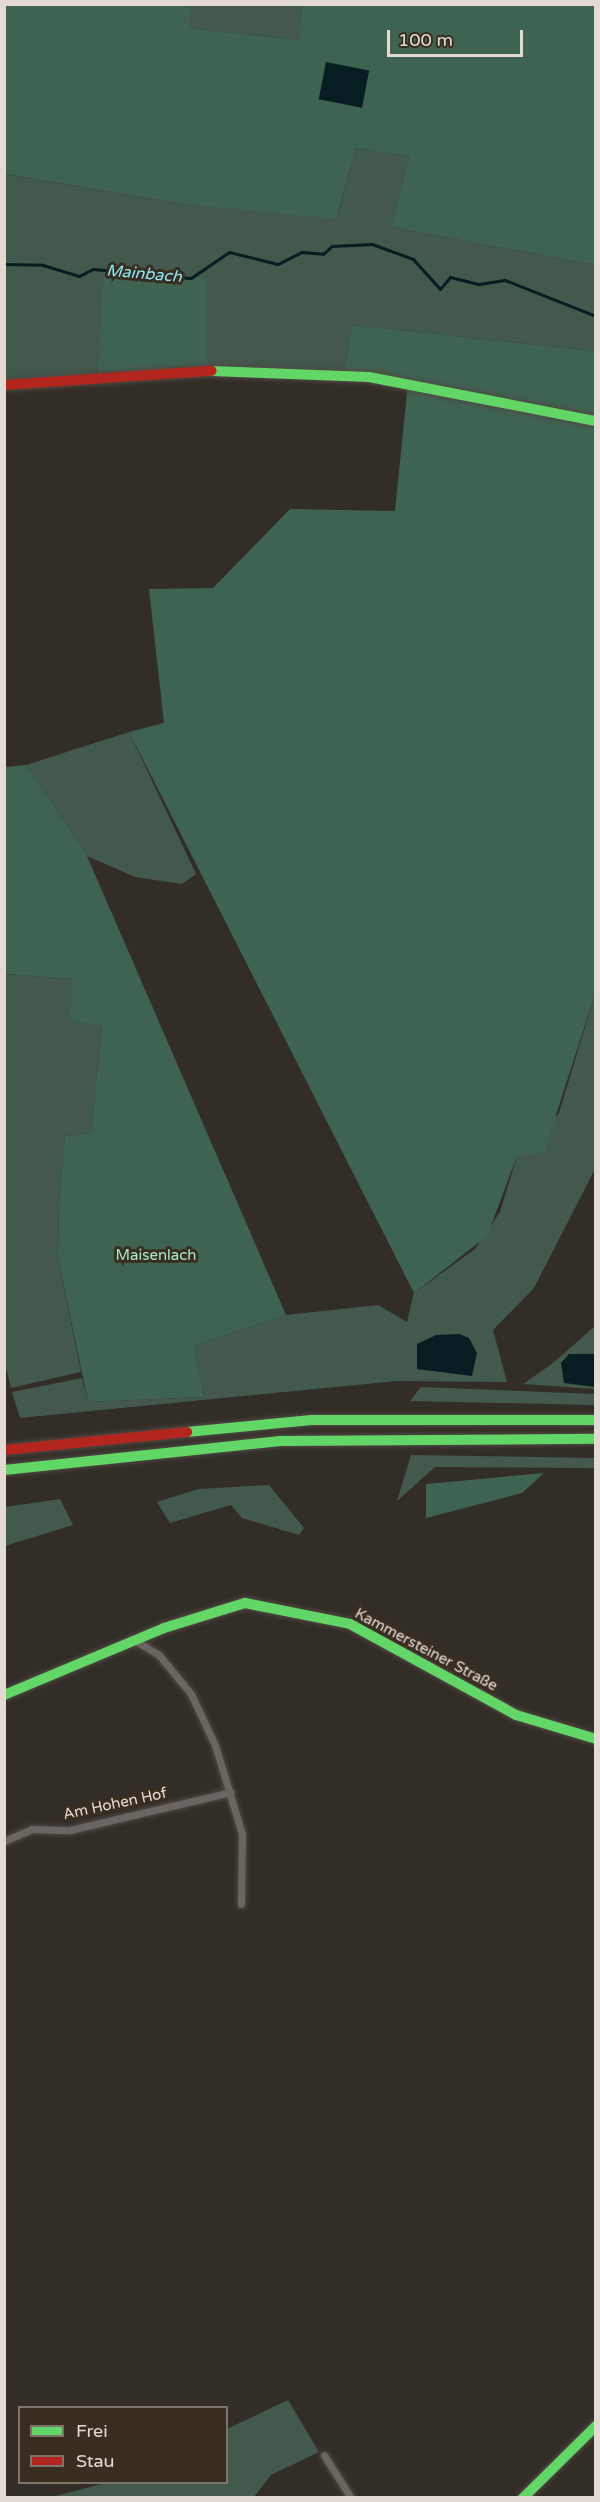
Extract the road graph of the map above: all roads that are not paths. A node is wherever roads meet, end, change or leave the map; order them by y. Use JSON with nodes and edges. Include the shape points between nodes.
{"nodes":[{"id":1,"x":4,"y":386,"type":"edge"},
{"id":2,"x":596,"y":421,"type":"edge"},
{"id":3,"x":596,"y":1420,"type":"edge"},
{"id":4,"x":596,"y":1439,"type":"edge"},
{"id":5,"x":4,"y":1450,"type":"edge"},
{"id":6,"x":4,"y":1470,"type":"edge"},
{"id":7,"x":136,"y":1641,"type":"junction"},
{"id":8,"x":4,"y":1695,"type":"edge"},
{"id":9,"x":596,"y":1739,"type":"edge"},
{"id":10,"x":231,"y":1792,"type":"junction"},
{"id":11,"x":4,"y":1841,"type":"edge"},
{"id":12,"x":241,"y":1904,"type":"dead end"},
{"id":13,"x":596,"y":2426,"type":"edge"},
{"id":14,"x":324,"y":2455,"type":"dead end"},
{"id":15,"x":351,"y":2498,"type":"edge"},
{"id":16,"x":523,"y":2498,"type":"edge"}],
"edges":[{"from":1,"to":2,"type":"main road","via":[[202,371],[303,371],[369,377]]},
{"from":3,"to":5,"type":"main road","via":[[311,1420]]},
{"from":4,"to":6,"type":"main road","via":[[280,1441]]},
{"from":7,"to":8,"type":"main road","name":"Kammersteiner Straße"},
{"from":7,"to":9,"type":"main road","name":"Kammersteiner Straße","via":[[227,1605],[332,1618],[516,1715]]},
{"from":7,"to":10,"type":"street","via":[[159,1655],[191,1694]]},
{"from":10,"to":11,"type":"street","name":"Am Hohen Hof","via":[[70,1830],[32,1829]]},
{"from":10,"to":12,"type":"street","via":[[245,1863]]},
{"from":13,"to":16,"type":"main road"},
{"from":14,"to":15,"type":"street"}]}
